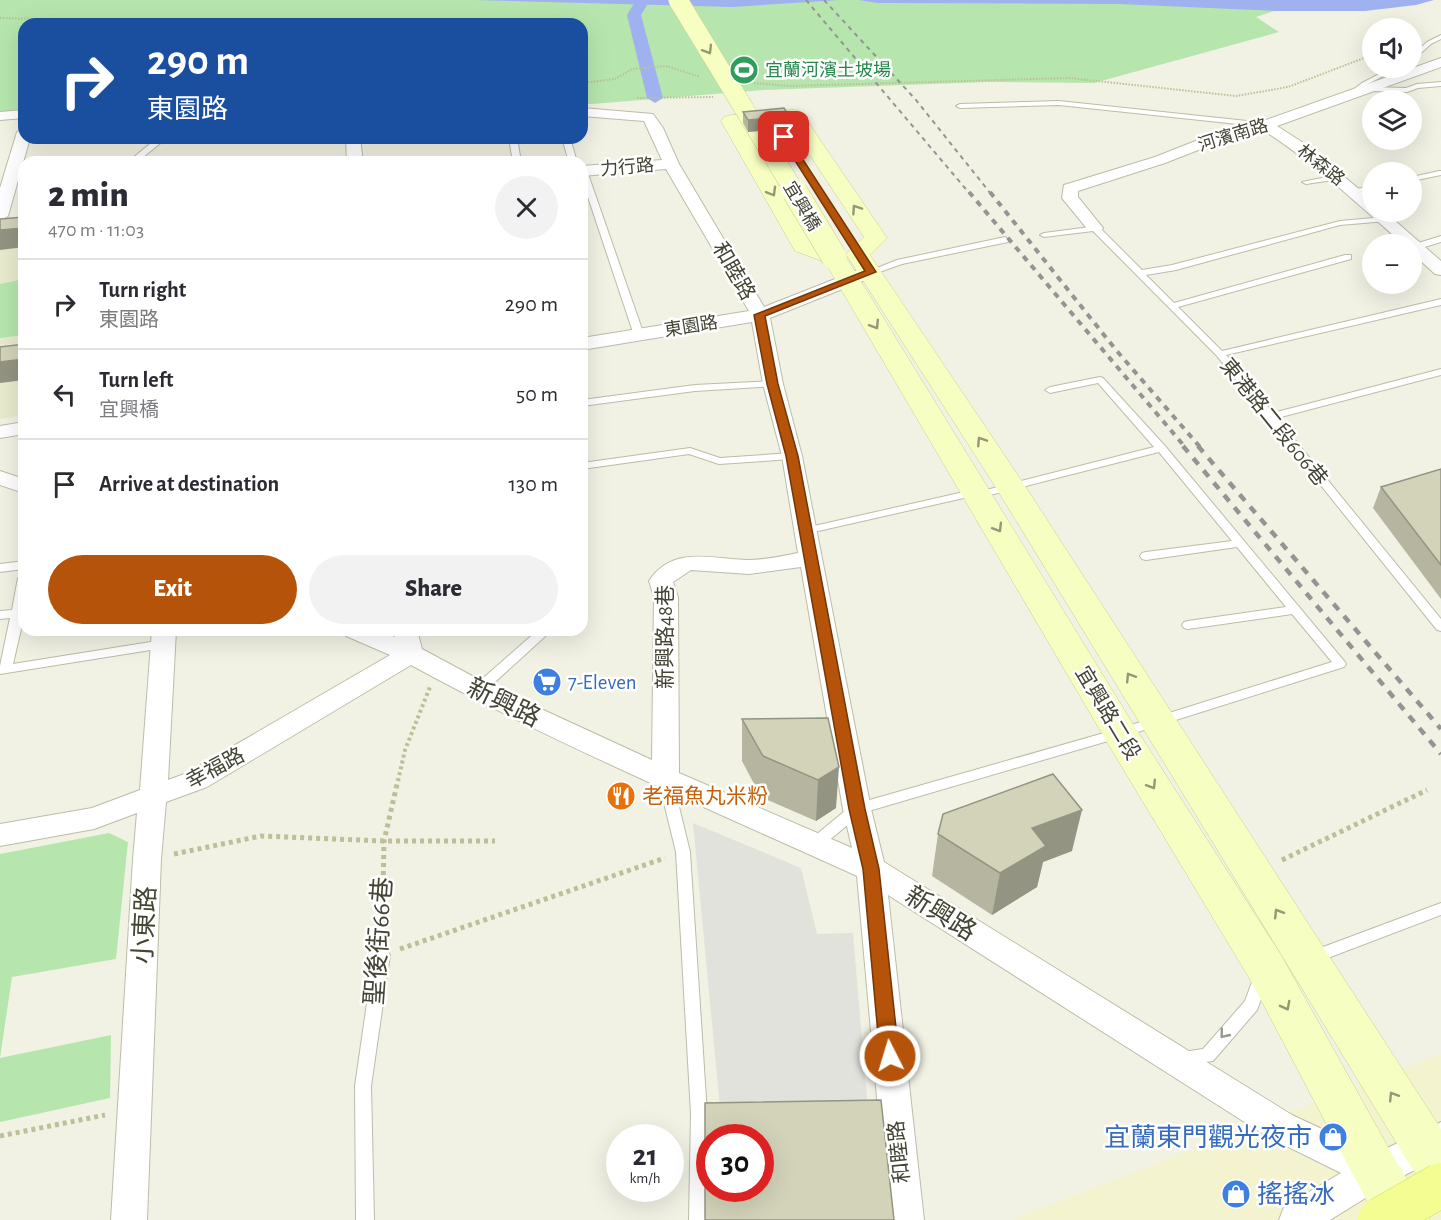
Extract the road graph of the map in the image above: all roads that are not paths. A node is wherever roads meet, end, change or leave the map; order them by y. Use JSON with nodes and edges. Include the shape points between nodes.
{"nodes":[{"id":1,"x":678,"y":0,"type":"edge"},
{"id":2,"x":698,"y":0,"type":"edge"},
{"id":3,"x":1441,"y":37,"type":"edge"},
{"id":4,"x":1422,"y":50,"type":"edge"},
{"id":5,"x":1441,"y":62,"type":"edge"},
{"id":6,"x":1441,"y":77,"type":"edge"},
{"id":7,"x":1376,"y":78,"type":"edge"},
{"id":8,"x":1441,"y":84,"type":"edge"},
{"id":9,"x":1417,"y":86,"type":"junction"},
{"id":10,"x":1371,"y":89,"type":"junction"},
{"id":11,"x":1346,"y":97,"type":"junction"},
{"id":12,"x":960,"y":106,"type":"dead end"},
{"id":13,"x":588,"y":112,"type":"edge"},
{"id":14,"x":18,"y":114,"type":"edge"},
{"id":15,"x":0,"y":116,"type":"edge"},
{"id":16,"x":1266,"y":125,"type":"junction"},
{"id":17,"x":793,"y":132,"type":"junction"},
{"id":18,"x":19,"y":144,"type":"edge"},
{"id":19,"x":154,"y":144,"type":"edge"},
{"id":20,"x":140,"y":156,"type":"edge"},
{"id":21,"x":671,"y":164,"type":"junction"},
{"id":22,"x":588,"y":171,"type":"edge"},
{"id":23,"x":1438,"y":173,"type":"dead end"},
{"id":24,"x":1337,"y":177,"type":"junction"},
{"id":25,"x":1422,"y":177,"type":"edge"},
{"id":26,"x":5,"y":180,"type":"edge"},
{"id":27,"x":1306,"y":182,"type":"dead end"},
{"id":28,"x":588,"y":188,"type":"edge"},
{"id":29,"x":1362,"y":189,"type":"edge"},
{"id":30,"x":1354,"y":191,"type":"junction"},
{"id":31,"x":1362,"y":198,"type":"edge"},
{"id":32,"x":1362,"y":217,"type":"edge"},
{"id":33,"x":1388,"y":222,"type":"edge"},
{"id":34,"x":3,"y":224,"type":"edge"},
{"id":35,"x":1095,"y":228,"type":"junction"},
{"id":36,"x":1401,"y":234,"type":"edge"},
{"id":37,"x":1044,"y":235,"type":"dead end"},
{"id":38,"x":1441,"y":239,"type":"edge"},
{"id":39,"x":1005,"y":240,"type":"dead end"},
{"id":40,"x":1422,"y":245,"type":"edge"},
{"id":41,"x":1422,"y":253,"type":"edge"},
{"id":42,"x":1348,"y":257,"type":"dead end"},
{"id":43,"x":851,"y":260,"type":"junction"},
{"id":44,"x":1441,"y":270,"type":"edge"},
{"id":45,"x":1140,"y":273,"type":"junction"},
{"id":46,"x":1441,"y":302,"type":"edge"},
{"id":47,"x":1172,"y":306,"type":"junction"},
{"id":48,"x":759,"y":315,"type":"junction"},
{"id":49,"x":639,"y":335,"type":"junction"},
{"id":50,"x":588,"y":343,"type":"edge"},
{"id":51,"x":1220,"y":354,"type":"junction"},
{"id":52,"x":1441,"y":372,"type":"edge"},
{"id":53,"x":773,"y":384,"type":"junction"},
{"id":54,"x":1050,"y":390,"type":"dead end"},
{"id":55,"x":588,"y":402,"type":"edge"},
{"id":56,"x":1271,"y":417,"type":"junction"},
{"id":57,"x":18,"y":429,"type":"edge"},
{"id":58,"x":0,"y":432,"type":"edge"},
{"id":59,"x":1161,"y":448,"type":"junction"},
{"id":60,"x":792,"y":456,"type":"junction"},
{"id":61,"x":588,"y":465,"type":"edge"},
{"id":62,"x":0,"y":477,"type":"edge"},
{"id":63,"x":18,"y":484,"type":"edge"},
{"id":64,"x":992,"y":490,"type":"junction"},
{"id":65,"x":805,"y":531,"type":"junction"},
{"id":66,"x":1239,"y":543,"type":"junction"},
{"id":67,"x":1146,"y":556,"type":"dead end"},
{"id":68,"x":810,"y":559,"type":"junction"},
{"id":69,"x":18,"y":566,"type":"edge"},
{"id":70,"x":0,"y":568,"type":"edge"},
{"id":71,"x":1295,"y":610,"type":"junction"},
{"id":72,"x":18,"y":612,"type":"edge"},
{"id":73,"x":0,"y":615,"type":"edge"},
{"id":74,"x":18,"y":622,"type":"edge"},
{"id":75,"x":1188,"y":625,"type":"dead end"},
{"id":76,"x":1441,"y":627,"type":"edge"},
{"id":77,"x":382,"y":636,"type":"edge"},
{"id":78,"x":539,"y":636,"type":"edge"},
{"id":79,"x":164,"y":637,"type":"edge"},
{"id":80,"x":408,"y":642,"type":"edge"},
{"id":81,"x":3,"y":669,"type":"edge"},
{"id":82,"x":478,"y":690,"type":"junction"},
{"id":83,"x":1158,"y":721,"type":"junction"},
{"id":84,"x":1120,"y":733,"type":"junction"},
{"id":85,"x":665,"y":778,"type":"junction"},
{"id":86,"x":153,"y":797,"type":"junction"},
{"id":87,"x":857,"y":809,"type":"junction"},
{"id":88,"x":0,"y":834,"type":"edge"},
{"id":89,"x":816,"y":843,"type":"junction"},
{"id":90,"x":871,"y":869,"type":"junction"},
{"id":91,"x":1441,"y":909,"type":"edge"},
{"id":92,"x":382,"y":955,"type":"road end"},
{"id":93,"x":1307,"y":959,"type":"junction"},
{"id":94,"x":1266,"y":968,"type":"junction"},
{"id":95,"x":1172,"y":1059,"type":"junction"},
{"id":96,"x":1421,"y":1162,"type":"edge"},
{"id":97,"x":129,"y":1220,"type":"edge"},
{"id":98,"x":365,"y":1220,"type":"edge"},
{"id":99,"x":698,"y":1220,"type":"edge"},
{"id":100,"x":906,"y":1220,"type":"edge"},
{"id":101,"x":1297,"y":1220,"type":"edge"},
{"id":102,"x":1380,"y":1220,"type":"edge"},
{"id":103,"x":1405,"y":1220,"type":"edge"}],
"edges":[{"from":1,"to":43,"type":"street","name":"宜興橋","one_way":true,"bridge":true},
{"from":2,"to":17,"type":"street"},
{"from":3,"to":4,"type":"lane"},
{"from":5,"to":10,"type":"street","name":"河濱南路"},
{"from":6,"to":9,"type":"lane"},
{"from":7,"to":11,"type":"lane"},
{"from":8,"to":9,"type":"lane"},
{"from":9,"to":10,"type":"lane","via":[[1407,90]]},
{"from":10,"to":11,"type":"street","name":"河濱南路"},
{"from":11,"to":16,"type":"street","name":"河濱南路"},
{"from":12,"to":16,"type":"lane","via":[[1059,103]]},
{"from":13,"to":21,"type":"street","name":"和睦路","via":[[648,117]]},
{"from":14,"to":15,"type":"street"},
{"from":16,"to":24,"type":"street","name":"林森路"},
{"from":16,"to":35,"type":"street","name":"河濱南路","via":[[1236,130],[1160,160],[1070,188],[1070,198]]},
{"from":43,"to":17,"type":"street","one_way":true,"via":[[876,238]]},
{"from":17,"to":43,"type":"street","one_way":true,"via":[[794,116],[731,121],[803,246]]},
{"from":18,"to":26,"type":"street"},
{"from":19,"to":20,"type":"lane"},
{"from":21,"to":22,"type":"street","name":"力行路"},
{"from":21,"to":48,"type":"street","name":"和睦路"},
{"from":23,"to":25,"type":"lane"},
{"from":24,"to":27,"type":"lane"},
{"from":24,"to":30,"type":"street","name":"林森路"},
{"from":26,"to":34,"type":"street"},
{"from":28,"to":49,"type":"lane"},
{"from":29,"to":30,"type":"lane"},
{"from":30,"to":31,"type":"street","name":"林森路"},
{"from":32,"to":45,"type":"lane","via":[[1173,268]]},
{"from":33,"to":36,"type":"street","name":"林森路"},
{"from":35,"to":37,"type":"lane"},
{"from":35,"to":45,"type":"lane","name":"東港路二段606巷"},
{"from":38,"to":40,"type":"lane"},
{"from":39,"to":43,"type":"lane","name":"東園路","via":[[900,262]]},
{"from":41,"to":44,"type":"street","name":"林森路"},
{"from":42,"to":47,"type":"lane"},
{"from":43,"to":48,"type":"street","name":"東園路"},
{"from":43,"to":64,"type":"street","name":"宜興路二段"},
{"from":45,"to":47,"type":"lane","name":"東港路二段606巷"},
{"from":46,"to":51,"type":"lane"},
{"from":47,"to":51,"type":"lane","name":"東港路二段606巷"},
{"from":48,"to":49,"type":"street","name":"東園路"},
{"from":48,"to":53,"type":"street","name":"和睦路"},
{"from":49,"to":50,"type":"street","name":"東園路"},
{"from":51,"to":56,"type":"lane","name":"東港路二段606巷"},
{"from":52,"to":56,"type":"lane"},
{"from":53,"to":55,"type":"lane","via":[[695,388]]},
{"from":53,"to":60,"type":"street","name":"和睦路"},
{"from":54,"to":59,"type":"lane","via":[[1100,380]]},
{"from":56,"to":76,"type":"lane","name":"東港路二段606巷"},
{"from":57,"to":58,"type":"street"},
{"from":59,"to":64,"type":"lane"},
{"from":59,"to":66,"type":"lane"},
{"from":60,"to":61,"type":"lane","via":[[719,461],[690,451]]},
{"from":60,"to":65,"type":"street","name":"和睦路"},
{"from":62,"to":63,"type":"street"},
{"from":64,"to":65,"type":"lane"},
{"from":83,"to":64,"type":"street","name":"宜興路二段","one_way":true},
{"from":64,"to":84,"type":"street","name":"宜興路二段","one_way":true},
{"from":65,"to":68,"type":"street","name":"和睦路"},
{"from":66,"to":67,"type":"lane"},
{"from":66,"to":71,"type":"lane"},
{"from":68,"to":85,"type":"street","name":"新興路48巷","via":[[749,567],[699,561],[674,567],[661,580],[666,597]]},
{"from":68,"to":87,"type":"street","name":"和睦路"},
{"from":69,"to":70,"type":"lane"},
{"from":71,"to":75,"type":"lane"},
{"from":71,"to":83,"type":"lane","via":[[1340,664]]},
{"from":72,"to":73,"type":"lane"},
{"from":74,"to":81,"type":"lane"},
{"from":77,"to":80,"type":"street","name":"新興路"},
{"from":78,"to":82,"type":"lane"},
{"from":79,"to":81,"type":"lane"},
{"from":79,"to":86,"type":"street","name":"小東路"},
{"from":80,"to":82,"type":"street","name":"新興路","via":[[438,670]]},
{"from":80,"to":86,"type":"street","name":"幸福路","via":[[197,780]]},
{"from":82,"to":85,"type":"street","name":"新興路"},
{"from":83,"to":84,"type":"lane"},
{"from":93,"to":83,"type":"street","name":"宜興路二段","one_way":true},
{"from":84,"to":87,"type":"lane"},
{"from":84,"to":94,"type":"street","name":"宜興路二段","one_way":true},
{"from":85,"to":89,"type":"street","name":"新興路"},
{"from":85,"to":99,"type":"lane","via":[[683,852],[699,1114]]},
{"from":86,"to":88,"type":"street","name":"幸福路","via":[[94,818]]},
{"from":86,"to":97,"type":"street","name":"小東路"},
{"from":87,"to":89,"type":"lane"},
{"from":87,"to":90,"type":"street","name":"和睦路"},
{"from":89,"to":90,"type":"street","name":"新興路"},
{"from":90,"to":95,"type":"street","name":"新興路"},
{"from":90,"to":100,"type":"street","name":"和睦路"},
{"from":91,"to":93,"type":"lane"},
{"from":92,"to":98,"type":"lane","name":"聖後街66巷","via":[[363,1086]]},
{"from":93,"to":94,"type":"lane"},
{"from":96,"to":93,"type":"street","name":"宜興路二段","one_way":true},
{"from":94,"to":95,"type":"lane","one_way":true,"via":[[1251,1005],[1207,1056]]},
{"from":94,"to":96,"type":"street","name":"宜興路二段","one_way":true},
{"from":95,"to":96,"type":"street","name":"新興路","via":[[1280,1126]]},
{"from":96,"to":101,"type":"street"},
{"from":96,"to":102,"type":"main road","bridge":true},
{"from":96,"to":103,"type":"street"}]}
